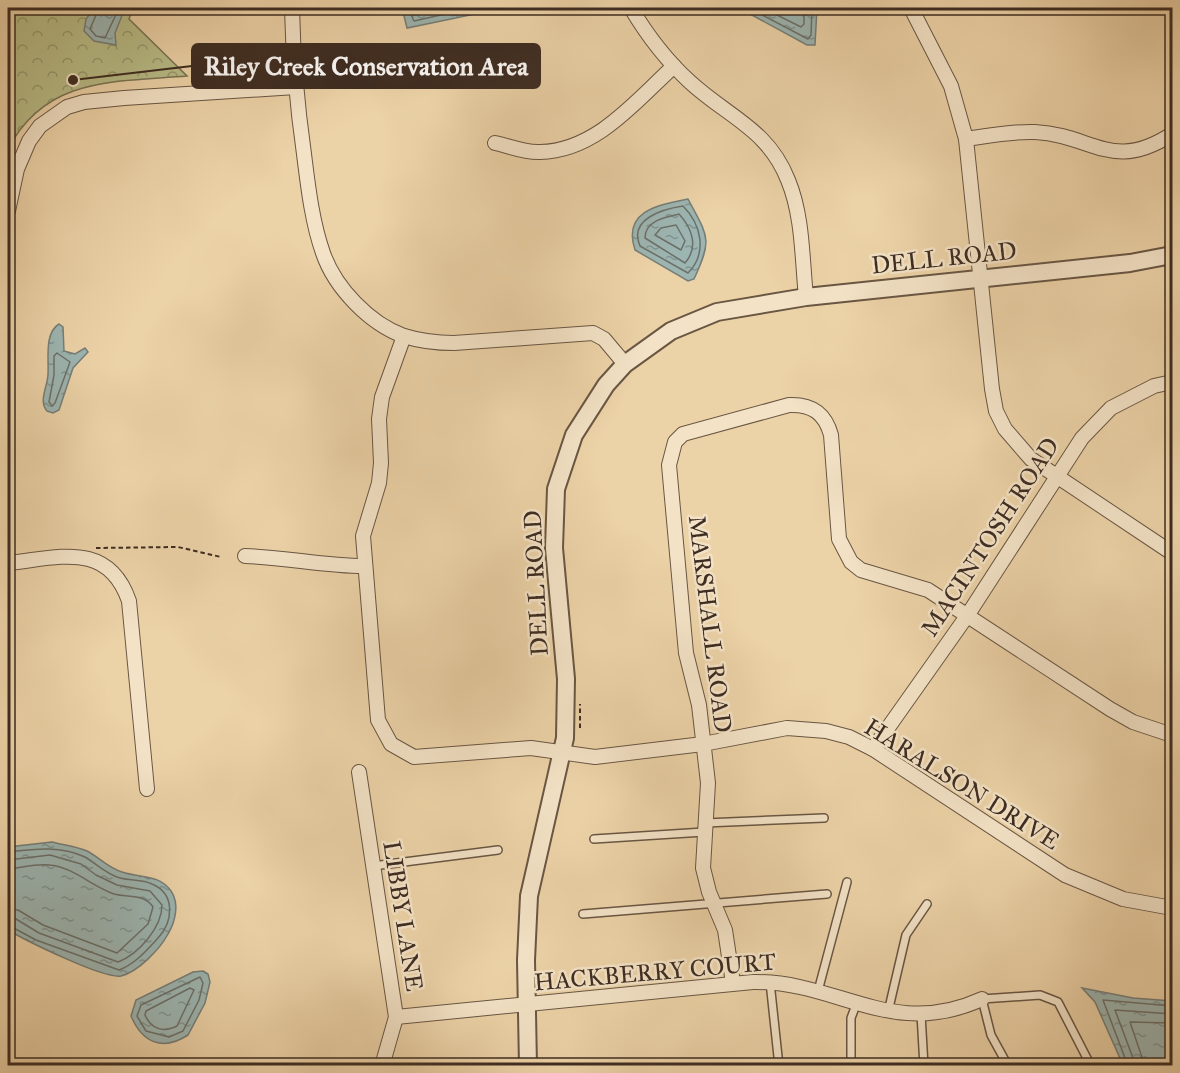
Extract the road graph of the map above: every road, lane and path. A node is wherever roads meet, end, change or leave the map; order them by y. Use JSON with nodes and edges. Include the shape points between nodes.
{"nodes":[{"id":1,"x":292,"y":8,"type":"edge"},
{"id":2,"x":631,"y":8,"type":"edge"},
{"id":3,"x":911,"y":8,"type":"edge"},
{"id":4,"x":674,"y":66,"type":"junction"},
{"id":5,"x":296,"y":87,"type":"junction"},
{"id":6,"x":1173,"y":134,"type":"edge"},
{"id":7,"x":966,"y":139,"type":"junction"},
{"id":8,"x":495,"y":143,"type":"dead end"},
{"id":9,"x":8,"y":211,"type":"edge"},
{"id":10,"x":1173,"y":255,"type":"edge"},
{"id":11,"x":979,"y":278,"type":"junction"},
{"id":12,"x":806,"y":297,"type":"junction"},
{"id":13,"x":404,"y":336,"type":"junction"},
{"id":14,"x":625,"y":364,"type":"junction"},
{"id":15,"x":1173,"y":382,"type":"edge"},
{"id":16,"x":1057,"y":477,"type":"junction"},
{"id":17,"x":95,"y":548,"type":"dead end"},
{"id":18,"x":1173,"y":553,"type":"edge"},
{"id":19,"x":245,"y":556,"type":"dead end"},
{"id":20,"x":221,"y":557,"type":"dead end"},
{"id":21,"x":8,"y":563,"type":"edge"},
{"id":22,"x":364,"y":566,"type":"junction"},
{"id":23,"x":967,"y":616,"type":"junction"},
{"id":24,"x":580,"y":703,"type":"dead end"},
{"id":25,"x":579,"y":732,"type":"dead end"},
{"id":26,"x":1173,"y":735,"type":"edge"},
{"id":27,"x":703,"y":744,"type":"junction"},
{"id":28,"x":873,"y":749,"type":"junction"},
{"id":29,"x":563,"y":752,"type":"junction"},
{"id":30,"x":359,"y":772,"type":"dead end"},
{"id":31,"x":147,"y":789,"type":"dead end"},
{"id":32,"x":824,"y":818,"type":"dead end"},
{"id":33,"x":704,"y":828,"type":"junction"},
{"id":34,"x":594,"y":840,"type":"dead end"},
{"id":35,"x":498,"y":850,"type":"dead end"},
{"id":36,"x":373,"y":867,"type":"junction"},
{"id":37,"x":847,"y":882,"type":"dead end"},
{"id":38,"x":827,"y":894,"type":"dead end"},
{"id":39,"x":715,"y":904,"type":"junction"},
{"id":40,"x":927,"y":904,"type":"dead end"},
{"id":41,"x":1173,"y":908,"type":"edge"},
{"id":42,"x":583,"y":914,"type":"dead end"},
{"id":43,"x":770,"y":981,"type":"junction"},
{"id":44,"x":733,"y":983,"type":"junction"},
{"id":45,"x":818,"y":991,"type":"junction"},
{"id":46,"x":982,"y":999,"type":"junction"},
{"id":47,"x":527,"y":1005,"type":"junction"},
{"id":48,"x":856,"y":1005,"type":"junction"},
{"id":49,"x":888,"y":1012,"type":"junction"},
{"id":50,"x":921,"y":1014,"type":"junction"},
{"id":51,"x":396,"y":1017,"type":"junction"},
{"id":52,"x":527,"y":1063,"type":"edge"},
{"id":53,"x":382,"y":1065,"type":"edge"},
{"id":54,"x":779,"y":1065,"type":"edge"},
{"id":55,"x":851,"y":1065,"type":"edge"},
{"id":56,"x":924,"y":1065,"type":"edge"},
{"id":57,"x":1008,"y":1065,"type":"edge"},
{"id":58,"x":1091,"y":1065,"type":"edge"}],
"edges":[{"from":1,"to":5,"type":"street"},
{"from":2,"to":4,"type":"street"},
{"from":3,"to":7,"type":"street","via":[[951,87]]},
{"from":4,"to":8,"type":"street","via":[[614,121],[579,144],[538,153]]},
{"from":4,"to":12,"type":"street","via":[[708,97],[752,128],[774,153],[789,181],[797,213]]},
{"from":5,"to":9,"type":"street","via":[[124,98],[67,107],[40,126],[29,141],[17,169]]},
{"from":5,"to":13,"type":"street","via":[[306,170],[323,255],[349,296],[367,313]]},
{"from":6,"to":7,"type":"street","via":[[1156,145],[1121,153],[1034,132]]},
{"from":7,"to":11,"type":"street"},
{"from":10,"to":11,"type":"street","name":"DELL ROAD"},
{"from":11,"to":12,"type":"street","name":"DELL ROAD"},
{"from":11,"to":16,"type":"street","via":[[996,411],[1017,446]]},
{"from":12,"to":14,"type":"street","name":"DELL ROAD","via":[[738,307],[694,320],[670,331]]},
{"from":13,"to":14,"type":"street","via":[[454,344],[593,333],[604,339]]},
{"from":13,"to":22,"type":"street","name":"HARALSON DRIVE","via":[[382,397],[379,483],[364,528]]},
{"from":14,"to":29,"type":"street","name":"DELL ROAD","via":[[606,385],[574,435],[556,489],[554,548],[566,679]]},
{"from":15,"to":16,"type":"street","name":"MACINTOSH ROAD","via":[[1155,386],[1111,408],[1082,438]]},
{"from":16,"to":18,"type":"street"},
{"from":16,"to":23,"type":"street","name":"MACINTOSH ROAD"},
{"from":17,"to":20,"type":"path","via":[[178,547]]},
{"from":19,"to":22,"type":"street"},
{"from":21,"to":31,"type":"street","via":[[86,556],[115,572],[123,585],[129,601]]},
{"from":22,"to":29,"type":"street","name":"HARALSON DRIVE","via":[[378,720],[391,744],[414,757],[531,748]]},
{"from":23,"to":26,"type":"street","name":"MARSHALL ROAD","via":[[1110,709],[1133,722]]},
{"from":23,"to":27,"type":"street","name":"MARSHALL ROAD","via":[[928,590],[867,572],[851,562],[839,539],[831,435],[827,421],[817,410],[789,405],[683,434],[669,453],[669,465],[686,653],[699,705]]},
{"from":23,"to":28,"type":"street","name":"MACINTOSH ROAD"},
{"from":24,"to":25,"type":"path"},
{"from":27,"to":28,"type":"street","name":"HARALSON DRIVE","via":[[787,728],[813,728],[849,737]]},
{"from":27,"to":29,"type":"street","name":"HARALSON DRIVE","via":[[595,757]]},
{"from":27,"to":33,"type":"street","name":"MARSHALL ROAD","via":[[708,783]]},
{"from":28,"to":41,"type":"street","name":"HARALSON DRIVE","via":[[1065,875],[1123,899]]},
{"from":29,"to":47,"type":"street","name":"DELL ROAD","via":[[529,896]]},
{"from":30,"to":36,"type":"street","name":"LIBBY LANE"},
{"from":32,"to":33,"type":"lane"},
{"from":33,"to":34,"type":"lane"},
{"from":33,"to":39,"type":"street","name":"MARSHALL ROAD","via":[[703,868]]},
{"from":35,"to":36,"type":"lane"},
{"from":36,"to":51,"type":"street","name":"LIBBY LANE"},
{"from":37,"to":45,"type":"lane"},
{"from":38,"to":39,"type":"lane"},
{"from":39,"to":42,"type":"lane"},
{"from":39,"to":44,"type":"street","name":"MARSHALL ROAD","via":[[730,947]]},
{"from":40,"to":49,"type":"lane","via":[[906,935]]},
{"from":43,"to":44,"type":"street","name":"HACKBERRY COURT"},
{"from":43,"to":45,"type":"street","name":"HACKBERRY COURT"},
{"from":43,"to":54,"type":"lane"},
{"from":44,"to":47,"type":"street","name":"HACKBERRY COURT"},
{"from":45,"to":48,"type":"street","name":"HACKBERRY COURT"},
{"from":46,"to":50,"type":"street","name":"HACKBERRY COURT","via":[[963,1008]]},
{"from":46,"to":57,"type":"lane","via":[[991,1035]]},
{"from":46,"to":58,"type":"lane","via":[[1040,994],[1058,1002]]},
{"from":47,"to":51,"type":"street","name":"HACKBERRY COURT"},
{"from":47,"to":52,"type":"street","name":"DELL ROAD"},
{"from":48,"to":49,"type":"street","name":"HACKBERRY COURT"},
{"from":48,"to":55,"type":"lane","via":[[851,1018]]},
{"from":49,"to":50,"type":"street","name":"HACKBERRY COURT"},
{"from":50,"to":56,"type":"lane"},
{"from":51,"to":53,"type":"street","name":"LIBBY LANE"}]}
